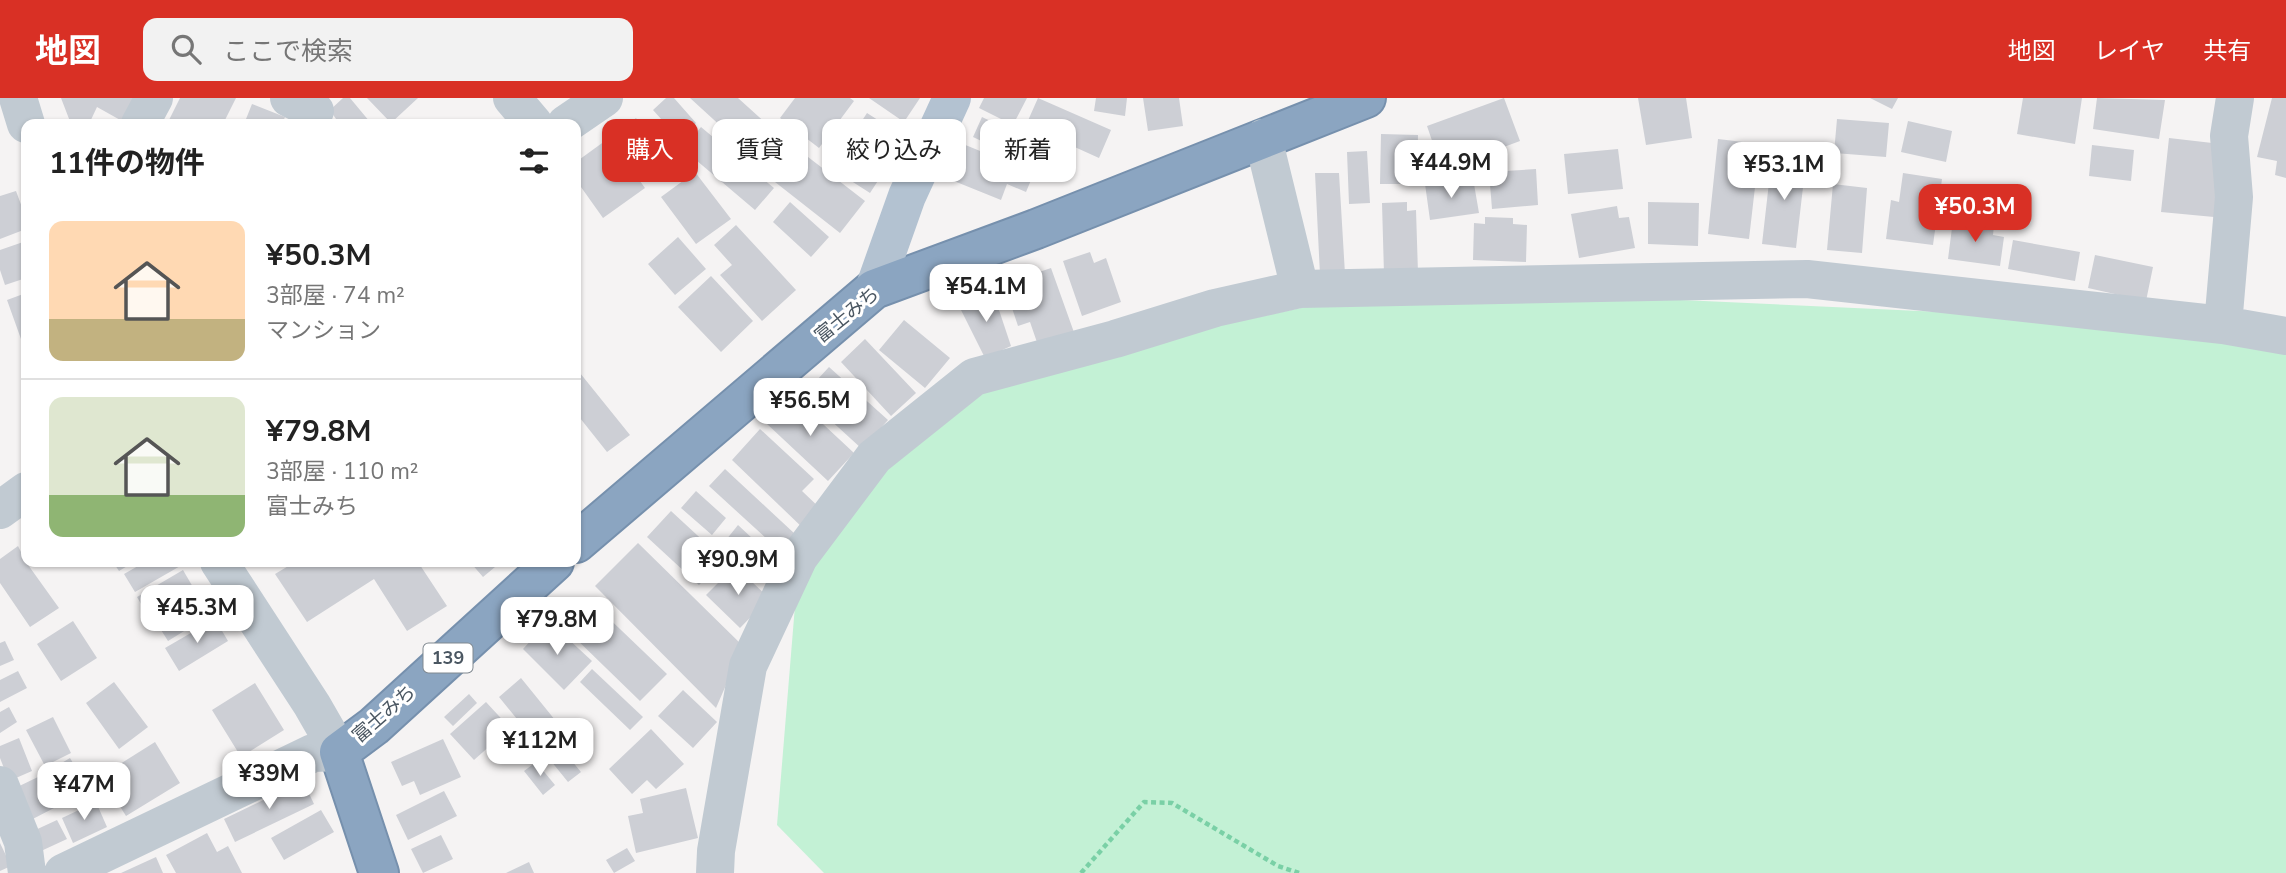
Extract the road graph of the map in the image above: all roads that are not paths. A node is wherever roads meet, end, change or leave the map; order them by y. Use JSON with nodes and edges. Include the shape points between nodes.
{"nodes":[{"id":1,"x":18,"y":98,"type":"edge"},
{"id":2,"x":154,"y":98,"type":"edge"},
{"id":3,"x":512,"y":98,"type":"edge"},
{"id":4,"x":604,"y":98,"type":"edge"},
{"id":5,"x":952,"y":98,"type":"edge"},
{"id":6,"x":1366,"y":98,"type":"edge"},
{"id":7,"x":2235,"y":98,"type":"edge"},
{"id":8,"x":24,"y":119,"type":"edge"},
{"id":9,"x":144,"y":119,"type":"edge"},
{"id":10,"x":530,"y":119,"type":"edge"},
{"id":11,"x":573,"y":119,"type":"edge"},
{"id":12,"x":1263,"y":138,"type":"junction"},
{"id":13,"x":874,"y":289,"type":"junction"},
{"id":14,"x":1300,"y":289,"type":"junction"},
{"id":15,"x":2223,"y":325,"type":"junction"},
{"id":16,"x":2286,"y":336,"type":"edge"},
{"id":17,"x":21,"y":495,"type":"edge"},
{"id":18,"x":0,"y":510,"type":"edge"},
{"id":19,"x":581,"y":539,"type":"edge"},
{"id":20,"x":222,"y":567,"type":"edge"},
{"id":21,"x":549,"y":567,"type":"edge"},
{"id":22,"x":339,"y":752,"type":"junction"},
{"id":23,"x":0,"y":785,"type":"edge"},
{"id":24,"x":27,"y":873,"type":"edge"},
{"id":25,"x":63,"y":873,"type":"edge"},
{"id":26,"x":379,"y":873,"type":"edge"},
{"id":27,"x":715,"y":873,"type":"edge"}],
"edges":[{"from":1,"to":8,"type":"street"},
{"from":2,"to":9,"type":"street"},
{"from":3,"to":10,"type":"street"},
{"from":4,"to":11,"type":"street"},
{"from":5,"to":13,"type":"main road","via":[[907,196]]},
{"from":6,"to":12,"type":"highway","name":"富士みち"},
{"from":7,"to":15,"type":"street","via":[[2229,136],[2234,197]]},
{"from":12,"to":13,"type":"highway","name":"富士みち"},
{"from":12,"to":14,"type":"street"},
{"from":13,"to":19,"type":"highway","name":"富士みち"},
{"from":14,"to":15,"type":"street","via":[[1807,279]]},
{"from":14,"to":27,"type":"street","via":[[1215,308],[974,377],[874,457],[799,557],[748,666]]},
{"from":15,"to":16,"type":"street"},
{"from":17,"to":18,"type":"street"},
{"from":20,"to":22,"type":"street"},
{"from":21,"to":22,"type":"highway","name":"富士みち","number":"139","via":[[374,726]]},
{"from":22,"to":25,"type":"street","via":[[313,753]]},
{"from":22,"to":26,"type":"highway","name":"富士みち"},
{"from":23,"to":24,"type":"street","via":[[23,842]]}]}
